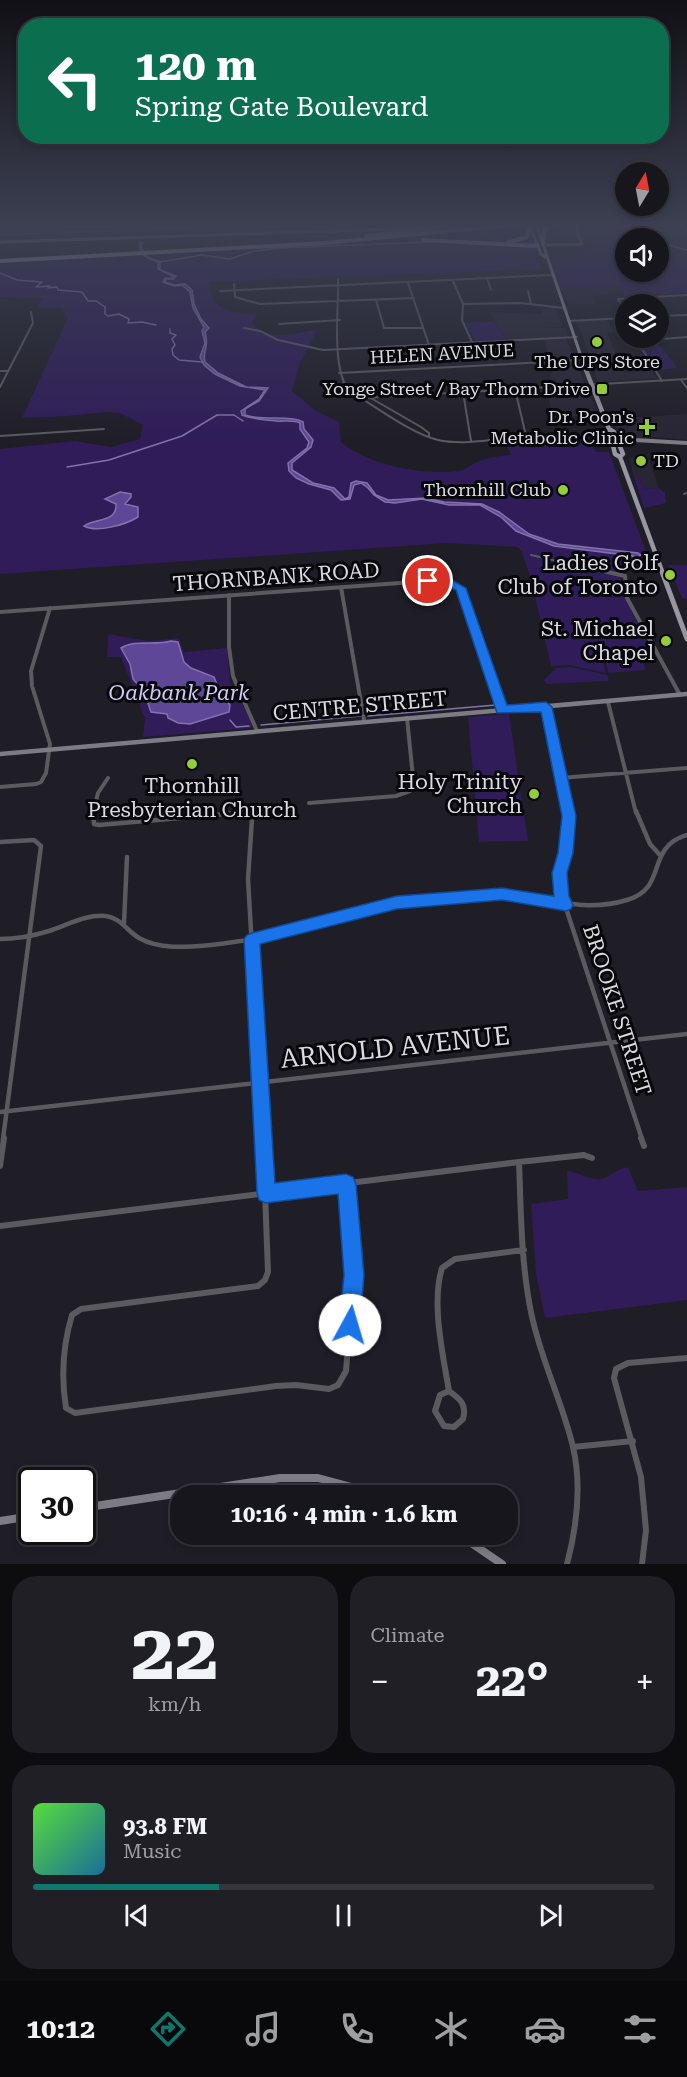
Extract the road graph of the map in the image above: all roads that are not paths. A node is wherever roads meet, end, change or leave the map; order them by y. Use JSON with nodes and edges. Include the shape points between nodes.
{"nodes":[{"id":1,"x":237,"y":297,"type":"edge"},
{"id":2,"x":339,"y":297,"type":"edge"},
{"id":3,"x":460,"y":297,"type":"edge"},
{"id":4,"x":529,"y":297,"type":"edge"},
{"id":5,"x":559,"y":297,"type":"edge"},
{"id":6,"x":414,"y":298,"type":"joint"},
{"id":7,"x":376,"y":300,"type":"junction"},
{"id":8,"x":339,"y":301,"type":"junction"},
{"id":9,"x":463,"y":304,"type":"junction"},
{"id":10,"x":531,"y":304,"type":"junction"},
{"id":11,"x":563,"y":308,"type":"junction"},
{"id":12,"x":31,"y":312,"type":"dead end"},
{"id":13,"x":687,"y":315,"type":"edge"},
{"id":14,"x":669,"y":316,"type":"edge"},
{"id":15,"x":615,"y":319,"type":"edge"},
{"id":16,"x":340,"y":320,"type":"junction"},
{"id":17,"x":568,"y":321,"type":"junction"},
{"id":18,"x":279,"y":324,"type":"dead end"},
{"id":19,"x":244,"y":328,"type":"dead end"},
{"id":20,"x":422,"y":328,"type":"junction"},
{"id":21,"x":575,"y":337,"type":"junction"},
{"id":22,"x":687,"y":337,"type":"edge"},
{"id":23,"x":472,"y":342,"type":"junction"},
{"id":24,"x":429,"y":345,"type":"junction"},
{"id":25,"x":339,"y":349,"type":"junction"},
{"id":26,"x":582,"y":360,"type":"junction"},
{"id":27,"x":0,"y":372,"type":"edge"},
{"id":28,"x":7,"y":372,"type":"junction"},
{"id":29,"x":339,"y":373,"type":"junction"},
{"id":30,"x":687,"y":379,"type":"edge"},
{"id":31,"x":680,"y":380,"type":"junction"},
{"id":32,"x":662,"y":381,"type":"junction"},
{"id":33,"x":342,"y":382,"type":"junction"},
{"id":34,"x":593,"y":385,"type":"junction"},
{"id":35,"x":0,"y":387,"type":"edge"},
{"id":36,"x":687,"y":388,"type":"edge"},
{"id":37,"x":515,"y":389,"type":"junction"},
{"id":38,"x":463,"y":392,"type":"junction"},
{"id":39,"x":370,"y":397,"type":"junction"},
{"id":40,"x":362,"y":398,"type":"junction"},
{"id":41,"x":104,"y":429,"type":"dead end"},
{"id":42,"x":609,"y":429,"type":"junction"},
{"id":43,"x":0,"y":436,"type":"edge"},
{"id":44,"x":429,"y":437,"type":"junction"},
{"id":45,"x":471,"y":441,"type":"junction"},
{"id":46,"x":639,"y":441,"type":"joint"},
{"id":47,"x":612,"y":443,"type":"junction"},
{"id":48,"x":621,"y":443,"type":"junction"},
{"id":49,"x":687,"y":443,"type":"edge"},
{"id":50,"x":620,"y":454,"type":"junction"},
{"id":51,"x":531,"y":555,"type":"dead end"},
{"id":52,"x":341,"y":587,"type":"junction"},
{"id":53,"x":229,"y":595,"type":"junction"},
{"id":54,"x":50,"y":608,"type":"junction"},
{"id":55,"x":0,"y":612,"type":"edge"},
{"id":56,"x":687,"y":639,"type":"edge"},
{"id":57,"x":684,"y":694,"type":"edge"},
{"id":58,"x":608,"y":702,"type":"junction"},
{"id":59,"x":546,"y":707,"type":"junction"},
{"id":60,"x":502,"y":710,"type":"junction"},
{"id":61,"x":407,"y":718,"type":"junction"},
{"id":62,"x":364,"y":720,"type":"junction"},
{"id":63,"x":257,"y":732,"type":"junction"},
{"id":64,"x":49,"y":750,"type":"junction"},
{"id":65,"x":0,"y":754,"type":"edge"},
{"id":66,"x":687,"y":768,"type":"edge"},
{"id":67,"x":626,"y":773,"type":"junction"},
{"id":68,"x":108,"y":778,"type":"dead end"},
{"id":69,"x":560,"y":778,"type":"junction"},
{"id":70,"x":0,"y":787,"type":"edge"},
{"id":71,"x":309,"y":803,"type":"dead end"},
{"id":72,"x":687,"y":835,"type":"edge"},
{"id":73,"x":0,"y":842,"type":"edge"},
{"id":74,"x":659,"y":854,"type":"junction"},
{"id":75,"x":127,"y":857,"type":"dead end"},
{"id":76,"x":566,"y":905,"type":"junction"},
{"id":77,"x":124,"y":923,"type":"junction"},
{"id":78,"x":30,"y":936,"type":"junction"},
{"id":79,"x":0,"y":939,"type":"edge"},
{"id":80,"x":252,"y":939,"type":"junction"},
{"id":81,"x":687,"y":1034,"type":"edge"},
{"id":82,"x":609,"y":1042,"type":"junction"},
{"id":83,"x":259,"y":1082,"type":"junction"},
{"id":84,"x":7,"y":1111,"type":"junction"},
{"id":85,"x":0,"y":1112,"type":"edge"},
{"id":86,"x":644,"y":1146,"type":"dead end"},
{"id":87,"x":592,"y":1158,"type":"dead end"},
{"id":88,"x":519,"y":1162,"type":"junction"},
{"id":89,"x":0,"y":1166,"type":"edge"},
{"id":90,"x":346,"y":1184,"type":"junction"},
{"id":91,"x":266,"y":1193,"type":"junction"},
{"id":92,"x":0,"y":1226,"type":"edge"},
{"id":93,"x":524,"y":1250,"type":"junction"},
{"id":94,"x":687,"y":1358,"type":"edge"},
{"id":95,"x":449,"y":1391,"type":"junction"},
{"id":96,"x":633,"y":1441,"type":"junction"},
{"id":97,"x":573,"y":1447,"type":"junction"},
{"id":98,"x":234,"y":1485,"type":"edge"},
{"id":99,"x":344,"y":1485,"type":"edge"},
{"id":100,"x":170,"y":1495,"type":"edge"},
{"id":101,"x":96,"y":1506,"type":"edge"},
{"id":102,"x":18,"y":1518,"type":"edge"},
{"id":103,"x":0,"y":1521,"type":"edge"},
{"id":104,"x":474,"y":1545,"type":"edge"},
{"id":105,"x":502,"y":1564,"type":"edge"},
{"id":106,"x":567,"y":1564,"type":"edge"},
{"id":107,"x":642,"y":1564,"type":"edge"}],
"edges":[{"from":1,"to":8,"type":"street","via":[[260,304]]},
{"from":2,"to":8,"type":"street"},
{"from":3,"to":9,"type":"street"},
{"from":4,"to":10,"type":"street"},
{"from":5,"to":11,"type":"main road"},
{"from":6,"to":7,"type":"street"},
{"from":6,"to":20,"type":"street"},
{"from":7,"to":8,"type":"street"},
{"from":7,"to":20,"type":"street","via":[[384,328]]},
{"from":8,"to":16,"type":"street"},
{"from":9,"to":10,"type":"street"},
{"from":9,"to":23,"type":"street","via":[[463,323]]},
{"from":10,"to":11,"type":"street"},
{"from":11,"to":17,"type":"main road"},
{"from":12,"to":28,"type":"street","via":[[33,323]]},
{"from":13,"to":14,"type":"street"},
{"from":15,"to":17,"type":"street"},
{"from":16,"to":18,"type":"street"},
{"from":16,"to":25,"type":"street"},
{"from":17,"to":21,"type":"main road"},
{"from":19,"to":25,"type":"street","via":[[312,349]]},
{"from":20,"to":24,"type":"street"},
{"from":21,"to":23,"type":"street"},
{"from":21,"to":26,"type":"main road"},
{"from":22,"to":32,"type":"street","via":[[637,341]]},
{"from":23,"to":24,"type":"street"},
{"from":24,"to":25,"type":"street"},
{"from":25,"to":29,"type":"street"},
{"from":26,"to":29,"type":"street","name":"HELEN AVENUE"},
{"from":26,"to":34,"type":"main road"},
{"from":27,"to":28,"type":"street"},
{"from":28,"to":35,"type":"street"},
{"from":29,"to":33,"type":"street"},
{"from":30,"to":31,"type":"street"},
{"from":31,"to":32,"type":"street"},
{"from":31,"to":36,"type":"street"},
{"from":32,"to":34,"type":"street"},
{"from":33,"to":39,"type":"street"},
{"from":33,"to":40,"type":"street","via":[[343,387]]},
{"from":34,"to":37,"type":"street"},
{"from":34,"to":42,"type":"main road"},
{"from":37,"to":38,"type":"street"},
{"from":37,"to":45,"type":"street","via":[[527,433],[524,437]]},
{"from":38,"to":39,"type":"street"},
{"from":38,"to":45,"type":"street"},
{"from":39,"to":40,"type":"street"},
{"from":39,"to":44,"type":"street","via":[[421,427]]},
{"from":40,"to":44,"type":"street"},
{"from":41,"to":43,"type":"street"},
{"from":42,"to":47,"type":"main road"},
{"from":42,"to":48,"type":"main road"},
{"from":44,"to":45,"type":"street"},
{"from":46,"to":48,"type":"street"},
{"from":46,"to":49,"type":"main road"},
{"from":47,"to":48,"type":"main road"},
{"from":47,"to":50,"type":"main road","via":[[614,451]]},
{"from":48,"to":50,"type":"main road"},
{"from":50,"to":56,"type":"main road"},
{"from":51,"to":57,"type":"street","via":[[625,576],[629,601]]},
{"from":52,"to":53,"type":"street","name":"THORNBANK ROAD"},
{"from":52,"to":60,"type":"street","name":"THORNBANK ROAD","via":[[434,580],[458,586]]},
{"from":52,"to":62,"type":"street"},
{"from":53,"to":54,"type":"street","name":"THORNBANK ROAD"},
{"from":53,"to":63,"type":"street","via":[[233,676],[253,714]]},
{"from":54,"to":55,"type":"street","name":"THORNBANK ROAD"},
{"from":54,"to":64,"type":"street","via":[[31,671]]},
{"from":57,"to":58,"type":"main road","name":"CENTRE STREET"},
{"from":58,"to":59,"type":"main road","name":"CENTRE STREET"},
{"from":58,"to":67,"type":"street"},
{"from":59,"to":60,"type":"main road","name":"CENTRE STREET"},
{"from":59,"to":69,"type":"street","name":"BROOKE STREET"},
{"from":60,"to":61,"type":"main road","name":"CENTRE STREET"},
{"from":61,"to":62,"type":"main road","name":"CENTRE STREET"},
{"from":61,"to":71,"type":"street","via":[[413,777],[410,791],[396,796]]},
{"from":62,"to":63,"type":"main road","name":"CENTRE STREET"},
{"from":63,"to":64,"type":"main road","name":"CENTRE STREET"},
{"from":64,"to":65,"type":"main road","name":"CENTRE STREET"},
{"from":64,"to":70,"type":"street","via":[[41,782]]},
{"from":66,"to":67,"type":"street"},
{"from":67,"to":69,"type":"street"},
{"from":67,"to":74,"type":"street","via":[[645,833]]},
{"from":68,"to":80,"type":"street","via":[[100,787],[94,824],[238,813],[251,816],[248,879]]},
{"from":69,"to":76,"type":"street","name":"BROOKE STREET","via":[[569,816],[559,873]]},
{"from":72,"to":74,"type":"street","via":[[666,843]]},
{"from":73,"to":78,"type":"street","via":[[37,841],[41,846]]},
{"from":74,"to":76,"type":"street","via":[[652,886],[641,896],[610,903]]},
{"from":75,"to":77,"type":"street"},
{"from":76,"to":80,"type":"street","via":[[496,894],[397,902]]},
{"from":76,"to":82,"type":"street","name":"BROOKE STREET"},
{"from":77,"to":78,"type":"street","via":[[99,916]]},
{"from":77,"to":80,"type":"street","via":[[140,940],[159,946]]},
{"from":78,"to":79,"type":"street"},
{"from":78,"to":84,"type":"street"},
{"from":80,"to":83,"type":"street"},
{"from":81,"to":82,"type":"street","name":"ARNOLD AVENUE"},
{"from":82,"to":83,"type":"street","name":"ARNOLD AVENUE"},
{"from":82,"to":86,"type":"street","name":"BROOKE STREET"},
{"from":83,"to":84,"type":"street","name":"ARNOLD AVENUE"},
{"from":83,"to":91,"type":"street"},
{"from":84,"to":85,"type":"street","name":"ARNOLD AVENUE"},
{"from":84,"to":89,"type":"street"},
{"from":87,"to":88,"type":"street","via":[[584,1155]]},
{"from":88,"to":90,"type":"street"},
{"from":88,"to":93,"type":"street"},
{"from":90,"to":91,"type":"street"},
{"from":90,"to":91,"type":"street","via":[[354,1275],[346,1371],[338,1385],[329,1389],[296,1385],[259,1388],[75,1413],[66,1408],[64,1382],[72,1315],[81,1309],[258,1286],[268,1272]]},
{"from":91,"to":92,"type":"street"},
{"from":93,"to":95,"type":"street","via":[[455,1259],[441,1269],[440,1318]]},
{"from":93,"to":97,"type":"street","via":[[538,1343]]},
{"from":94,"to":96,"type":"street","via":[[628,1363],[616,1369],[616,1392]]},
{"from":95,"to":95,"type":"street","via":[[440,1395],[435,1411],[440,1422],[449,1428],[462,1422],[465,1411],[461,1399]]},
{"from":96,"to":97,"type":"street"},
{"from":96,"to":107,"type":"street","via":[[643,1501],[646,1544]]},
{"from":97,"to":106,"type":"street","via":[[577,1515]]},
{"from":98,"to":99,"type":"main road","via":[[280,1478],[318,1478]]},
{"from":100,"to":101,"type":"main road"},
{"from":102,"to":103,"type":"main road"},
{"from":104,"to":105,"type":"main road"}]}
